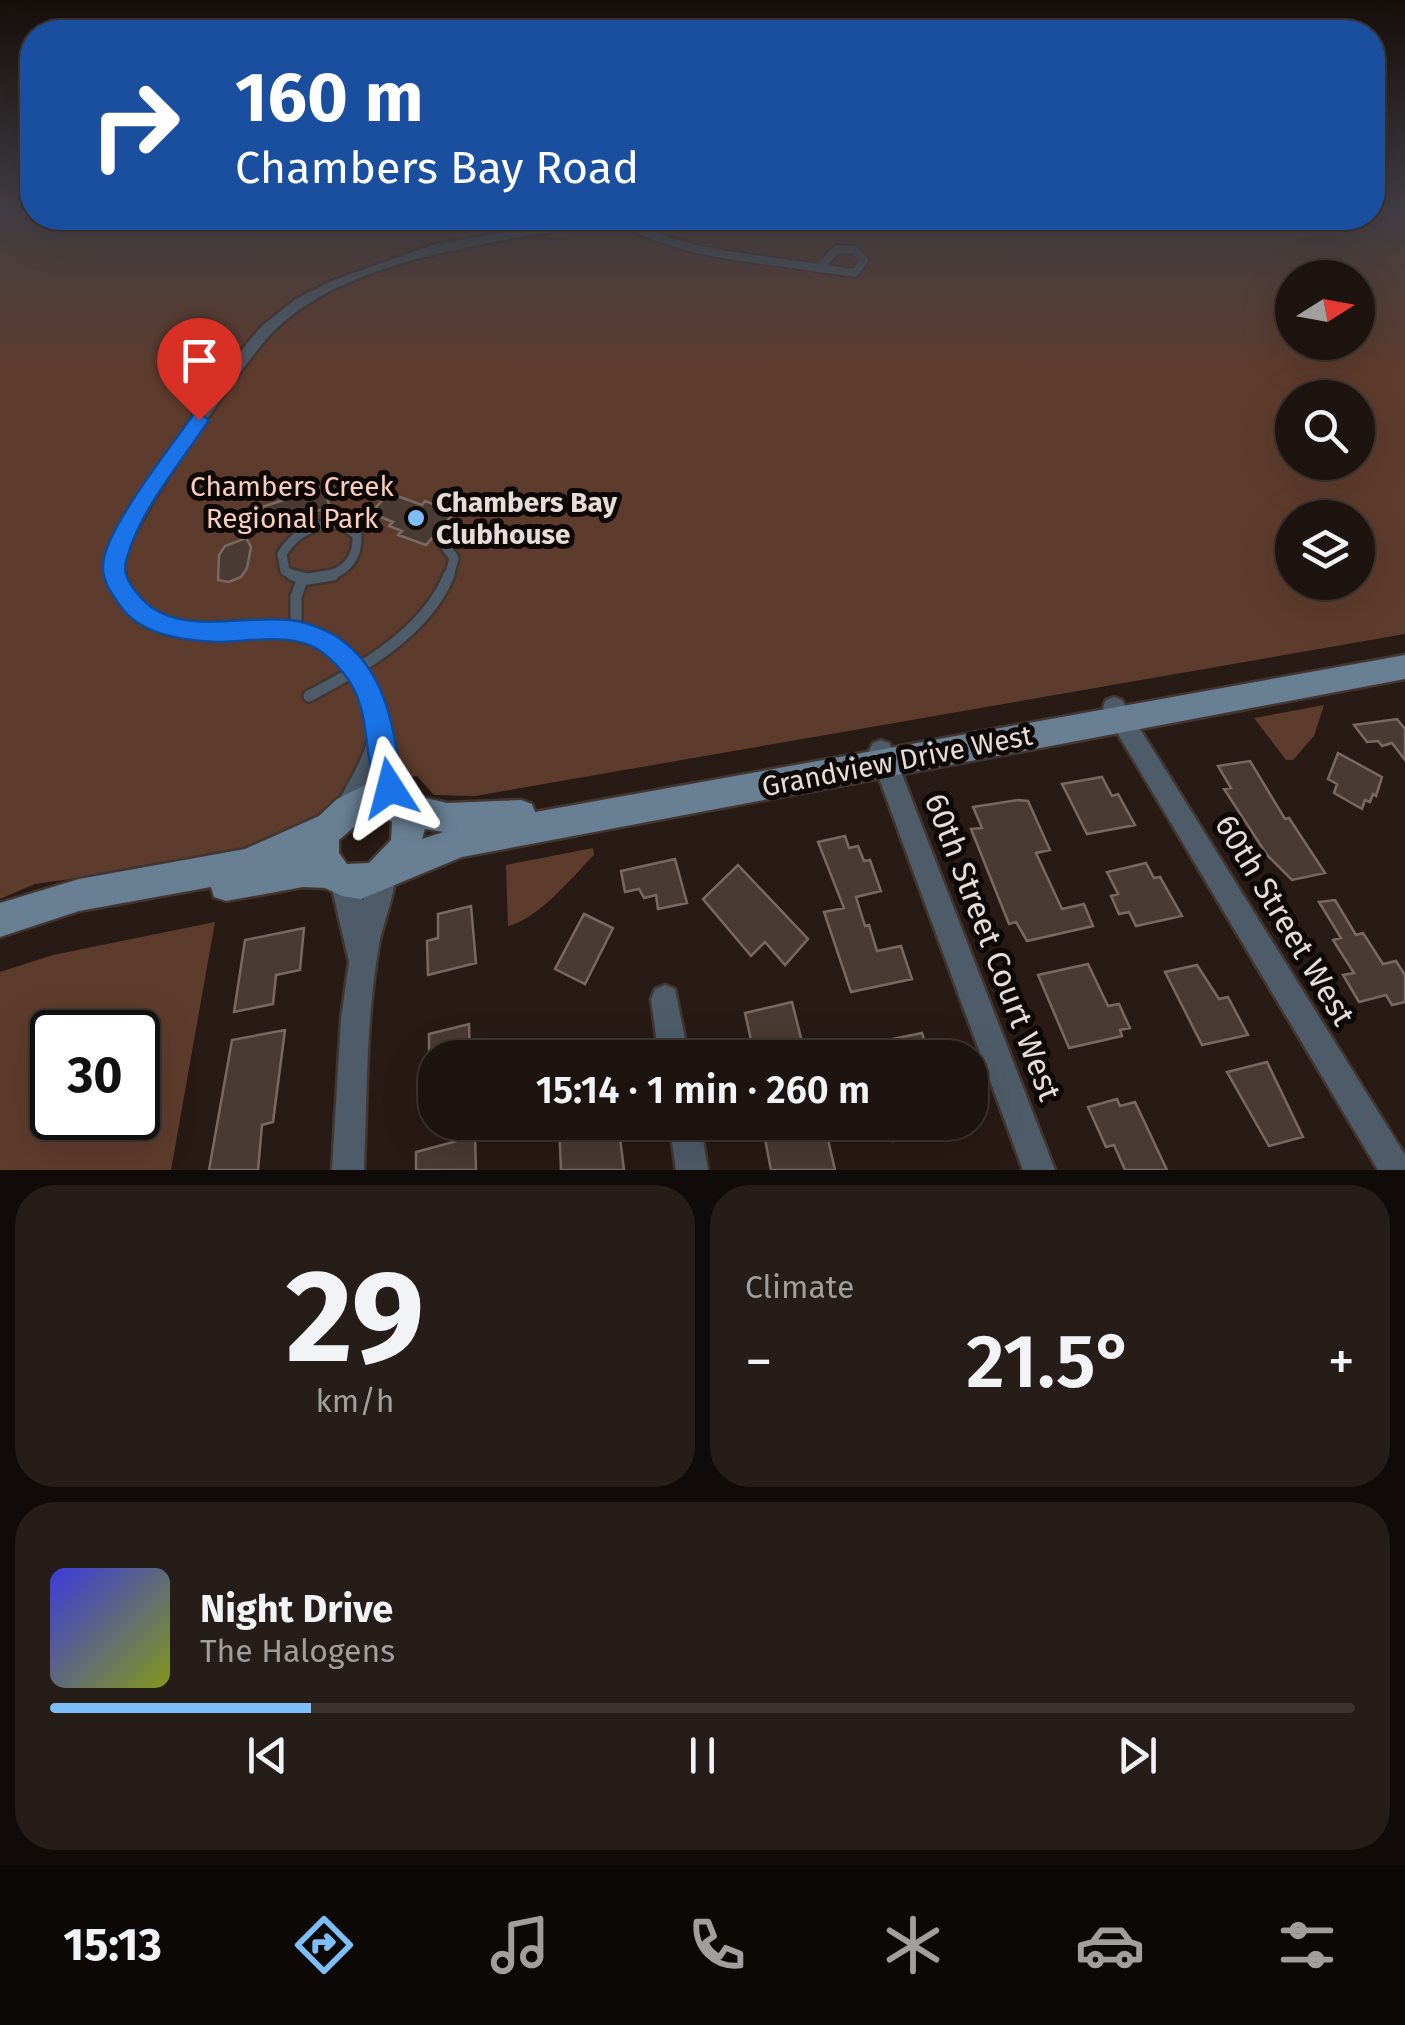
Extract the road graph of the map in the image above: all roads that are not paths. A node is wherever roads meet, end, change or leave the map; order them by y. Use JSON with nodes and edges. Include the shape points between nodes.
{"nodes":[{"id":1,"x":399,"y":262,"type":"edge"},
{"id":2,"x":771,"y":262,"type":"edge"},
{"id":3,"x":826,"y":262,"type":"edge"},
{"id":4,"x":863,"y":262,"type":"edge"},
{"id":5,"x":818,"y":270,"type":"junction"},
{"id":6,"x":442,"y":542,"type":"dead end"},
{"id":7,"x":302,"y":580,"type":"junction"},
{"id":8,"x":296,"y":631,"type":"junction"},
{"id":9,"x":1405,"y":654,"type":"edge"},
{"id":10,"x":1405,"y":666,"type":"edge"},
{"id":11,"x":357,"y":670,"type":"junction"},
{"id":12,"x":309,"y":696,"type":"dead end"},
{"id":13,"x":1118,"y":713,"type":"junction"},
{"id":14,"x":381,"y":734,"type":"junction"},
{"id":15,"x":883,"y":756,"type":"junction"},
{"id":16,"x":398,"y":806,"type":"junction"},
{"id":17,"x":338,"y":818,"type":"junction"},
{"id":18,"x":388,"y":869,"type":"junction"},
{"id":19,"x":336,"y":876,"type":"junction"},
{"id":20,"x":0,"y":920,"type":"edge"},
{"id":21,"x":0,"y":934,"type":"edge"},
{"id":22,"x":360,"y":968,"type":"junction"},
{"id":23,"x":665,"y":999,"type":"dead end"},
{"id":24,"x":671,"y":1040,"type":"edge"},
{"id":25,"x":687,"y":1140,"type":"edge"},
{"id":26,"x":348,"y":1170,"type":"edge"},
{"id":27,"x":692,"y":1170,"type":"edge"},
{"id":28,"x":1039,"y":1170,"type":"edge"},
{"id":29,"x":1396,"y":1170,"type":"edge"}],
"edges":[{"from":1,"to":8,"type":"street","via":[[301,302],[253,346],[126,530],[113,573],[128,601],[161,624],[214,632]]},
{"from":2,"to":5,"type":"lane"},
{"from":3,"to":5,"type":"lane"},
{"from":4,"to":5,"type":"lane","via":[[850,275]]},
{"from":6,"to":11,"type":"lane","via":[[454,558],[442,592]]},
{"from":7,"to":7,"type":"lane","via":[[329,576],[351,562],[357,534],[330,523],[295,536],[281,563]]},
{"from":7,"to":8,"type":"lane"},
{"from":8,"to":11,"type":"street","via":[[329,643]]},
{"from":9,"to":13,"type":"street","name":"Grandview Drive West"},
{"from":10,"to":13,"type":"street","name":"Grandview Drive West"},
{"from":11,"to":12,"type":"lane"},
{"from":11,"to":14,"type":"street","via":[[373,695]]},
{"from":13,"to":15,"type":"street","name":"Grandview Drive West"},
{"from":13,"to":29,"type":"street","name":"60th Street West"},
{"from":14,"to":16,"type":"street"},
{"from":14,"to":17,"type":"street","via":[[360,791]]},
{"from":15,"to":16,"type":"street","name":"Grandview Drive West","via":[[500,819],[434,816]]},
{"from":15,"to":18,"type":"street","name":"Grandview Drive West","via":[[462,841]]},
{"from":15,"to":28,"type":"street","name":"60th Street Court West"},
{"from":16,"to":17,"type":"street","via":[[366,799]]},
{"from":16,"to":18,"type":"street","via":[[409,836]]},
{"from":17,"to":19,"type":"street","via":[[322,856]]},
{"from":17,"to":20,"type":"street","via":[[246,865],[78,896]]},
{"from":18,"to":19,"type":"street","via":[[366,880]]},
{"from":18,"to":22,"type":"street","via":[[370,913]]},
{"from":19,"to":21,"type":"street","via":[[303,871],[73,913]]},
{"from":19,"to":22,"type":"street","via":[[352,906]]},
{"from":22,"to":26,"type":"street"},
{"from":23,"to":24,"type":"street"},
{"from":25,"to":27,"type":"street"}]}
